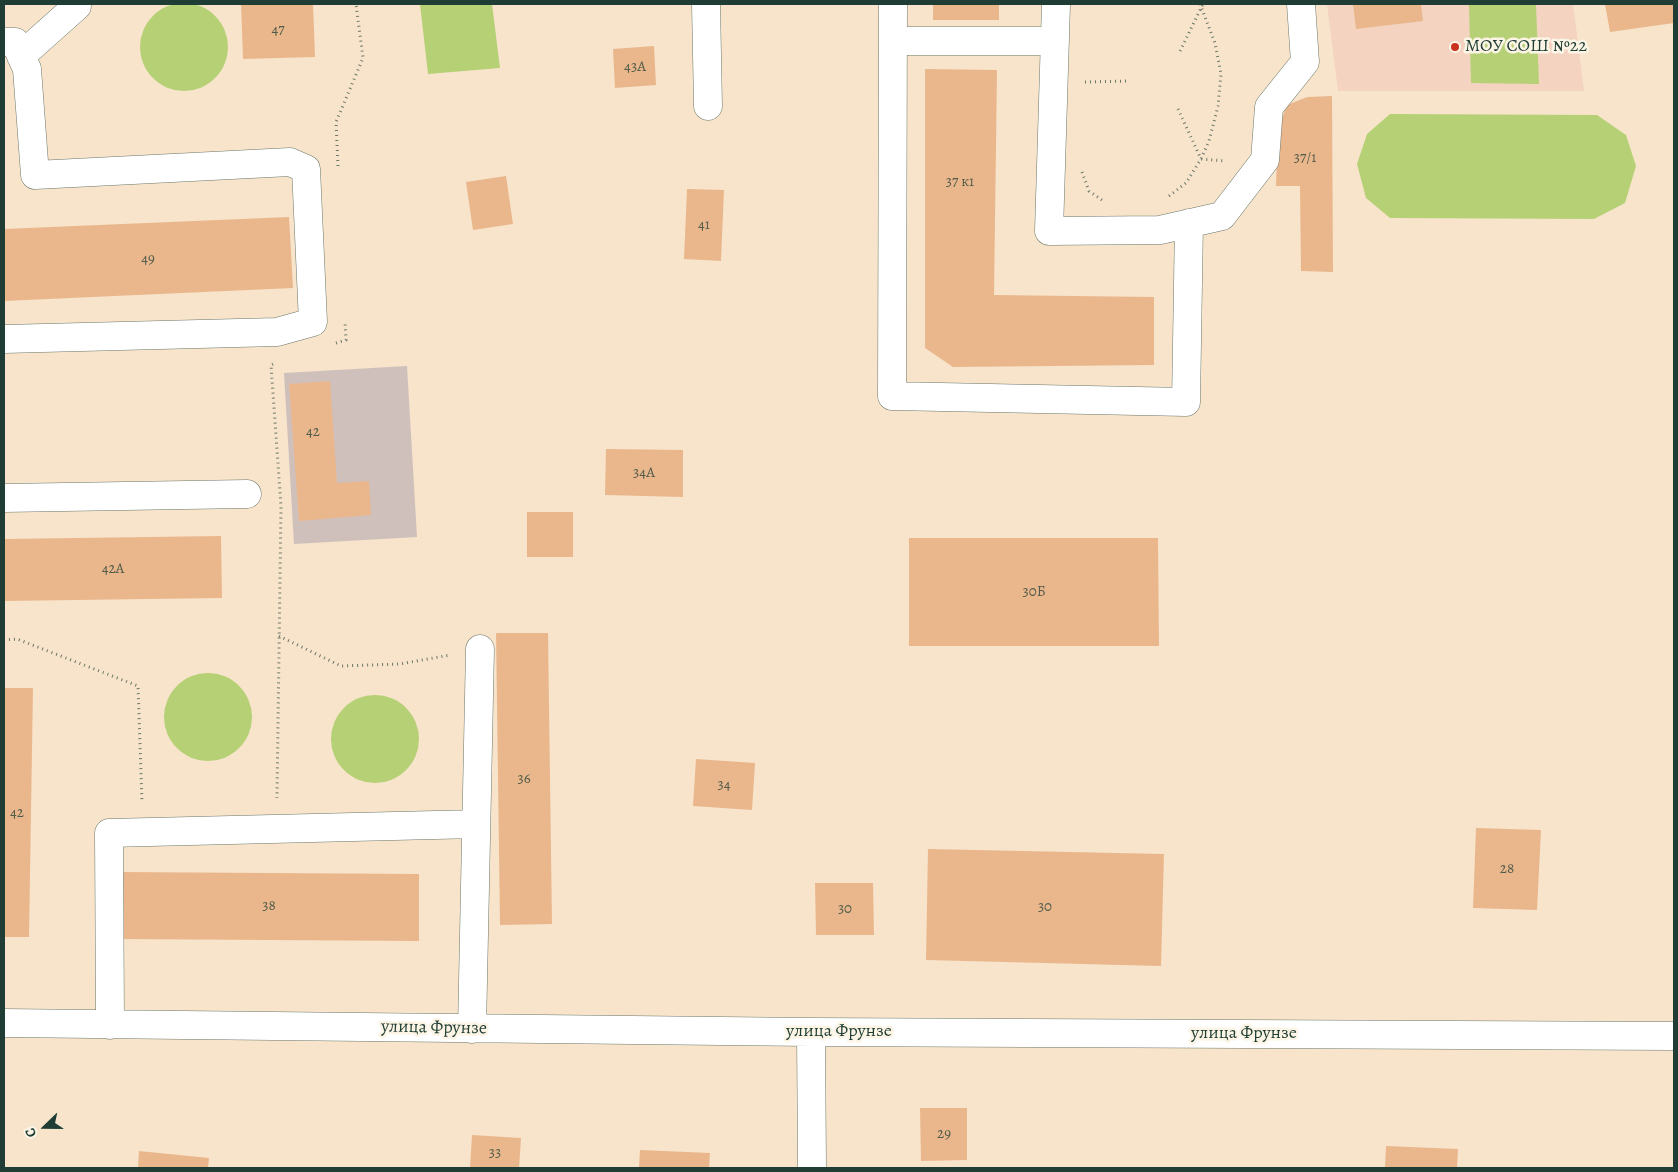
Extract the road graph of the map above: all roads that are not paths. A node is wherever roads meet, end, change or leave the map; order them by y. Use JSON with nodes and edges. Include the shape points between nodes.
{"nodes":[{"id":1,"x":77,"y":4,"type":"edge"},
{"id":2,"x":706,"y":4,"type":"edge"},
{"id":3,"x":893,"y":4,"type":"edge"},
{"id":4,"x":1056,"y":4,"type":"edge"},
{"id":5,"x":1301,"y":4,"type":"edge"},
{"id":6,"x":893,"y":41,"type":"junction"},
{"id":7,"x":1055,"y":41,"type":"junction"},
{"id":8,"x":12,"y":49,"type":"edge"},
{"id":9,"x":708,"y":106,"type":"dead end"},
{"id":10,"x":1189,"y":223,"type":"junction"},
{"id":11,"x":4,"y":338,"type":"edge"},
{"id":12,"x":247,"y":494,"type":"dead end"},
{"id":13,"x":4,"y":498,"type":"edge"},
{"id":14,"x":480,"y":649,"type":"road end"},
{"id":15,"x":476,"y":824,"type":"junction"},
{"id":16,"x":4,"y":1023,"type":"edge"},
{"id":17,"x":110,"y":1025,"type":"junction"},
{"id":18,"x":472,"y":1028,"type":"junction"},
{"id":19,"x":811,"y":1032,"type":"junction"},
{"id":20,"x":1674,"y":1036,"type":"edge"},
{"id":21,"x":812,"y":1168,"type":"edge"}],
"edges":[{"from":1,"to":8,"type":"street"},
{"from":2,"to":9,"type":"street"},
{"from":3,"to":6,"type":"street"},
{"from":4,"to":7,"type":"street"},
{"from":5,"to":10,"type":"street","via":[[1304,62],[1269,107],[1265,160],[1222,216]]},
{"from":6,"to":7,"type":"street"},
{"from":6,"to":10,"type":"street","via":[[892,396],[1186,402]]},
{"from":7,"to":10,"type":"street","via":[[1049,231],[1160,230]]},
{"from":8,"to":11,"type":"street","via":[[27,69],[35,174],[290,162],[306,169],[314,322],[277,332]]},
{"from":12,"to":13,"type":"street"},
{"from":14,"to":15,"type":"street"},
{"from":15,"to":17,"type":"street","via":[[109,833]]},
{"from":15,"to":18,"type":"street"},
{"from":16,"to":17,"type":"street","name":"улица Фрунзе"},
{"from":17,"to":18,"type":"street","name":"улица Фрунзе"},
{"from":18,"to":19,"type":"street","name":"улица Фрунзе"},
{"from":19,"to":20,"type":"street","name":"улица Фрунзе"},
{"from":19,"to":21,"type":"street"}]}
